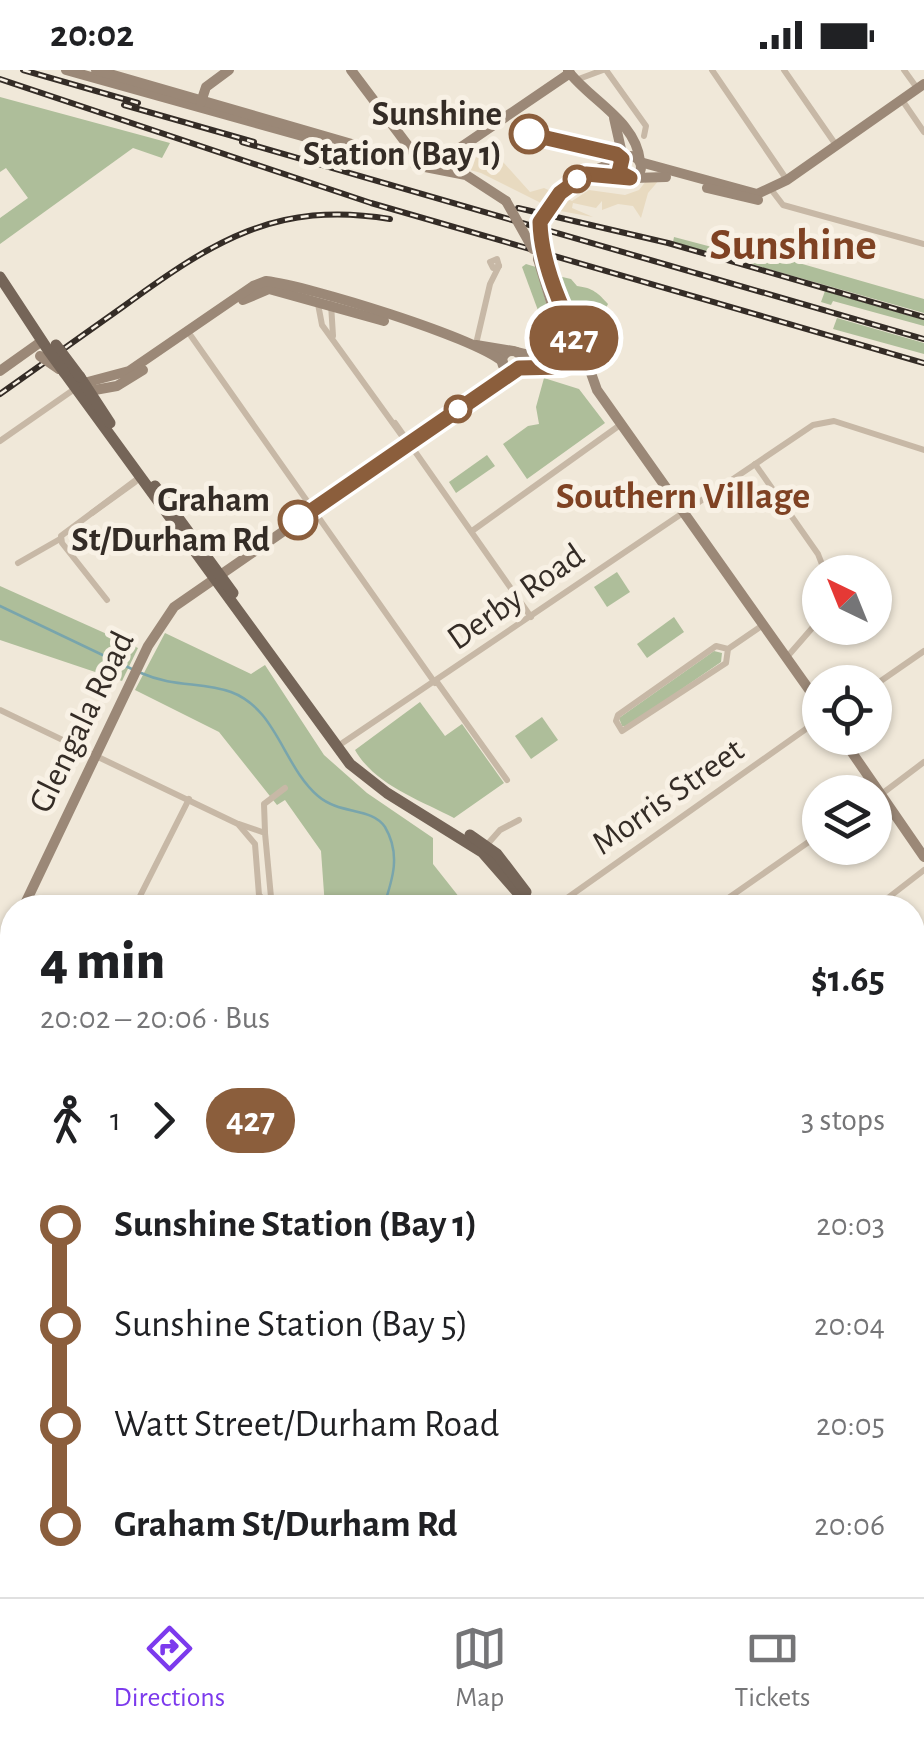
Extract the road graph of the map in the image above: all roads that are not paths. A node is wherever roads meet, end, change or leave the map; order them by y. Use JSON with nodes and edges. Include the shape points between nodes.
{"nodes":[{"id":1,"x":66,"y":70,"type":"edge"},
{"id":2,"x":96,"y":70,"type":"edge"},
{"id":3,"x":229,"y":70,"type":"edge"},
{"id":4,"x":351,"y":70,"type":"edge"},
{"id":5,"x":712,"y":70,"type":"edge"},
{"id":6,"x":784,"y":70,"type":"edge"},
{"id":7,"x":904,"y":70,"type":"edge"},
{"id":8,"x":602,"y":72,"type":"edge"},
{"id":9,"x":571,"y":74,"type":"edge"},
{"id":10,"x":921,"y":87,"type":"edge"},
{"id":11,"x":589,"y":96,"type":"junction"},
{"id":12,"x":902,"y":100,"type":"junction"},
{"id":13,"x":200,"y":103,"type":"junction"},
{"id":14,"x":613,"y":117,"type":"junction"},
{"id":15,"x":924,"y":132,"type":"edge"},
{"id":16,"x":644,"y":136,"type":"dead end"},
{"id":17,"x":836,"y":145,"type":"junction"},
{"id":18,"x":408,"y":157,"type":"junction"},
{"id":19,"x":622,"y":159,"type":"junction"},
{"id":20,"x":640,"y":161,"type":"junction"},
{"id":21,"x":586,"y":174,"type":"junction"},
{"id":22,"x":791,"y":176,"type":"junction"},
{"id":23,"x":632,"y":178,"type":"junction"},
{"id":24,"x":702,"y":184,"type":"junction"},
{"id":25,"x":772,"y":191,"type":"junction"},
{"id":26,"x":540,"y":222,"type":"junction"},
{"id":27,"x":924,"y":244,"type":"edge"},
{"id":28,"x":538,"y":259,"type":"junction"},
{"id":29,"x":547,"y":272,"type":"junction"},
{"id":30,"x":0,"y":276,"type":"edge"},
{"id":31,"x":490,"y":284,"type":"junction"},
{"id":32,"x":332,"y":303,"type":"junction"},
{"id":33,"x":564,"y":306,"type":"junction"},
{"id":34,"x":602,"y":326,"type":"joint"},
{"id":35,"x":190,"y":334,"type":"junction"},
{"id":36,"x":333,"y":337,"type":"junction"},
{"id":37,"x":473,"y":344,"type":"junction"},
{"id":38,"x":47,"y":346,"type":"junction"},
{"id":39,"x":579,"y":346,"type":"junction"},
{"id":40,"x":558,"y":349,"type":"junction"},
{"id":41,"x":516,"y":352,"type":"junction"},
{"id":42,"x":503,"y":363,"type":"junction"},
{"id":43,"x":568,"y":365,"type":"junction"},
{"id":44,"x":518,"y":369,"type":"junction"},
{"id":45,"x":0,"y":371,"type":"edge"},
{"id":46,"x":128,"y":381,"type":"junction"},
{"id":47,"x":78,"y":382,"type":"junction"},
{"id":48,"x":596,"y":390,"type":"junction"},
{"id":49,"x":482,"y":394,"type":"junction"},
{"id":50,"x":99,"y":407,"type":"junction"},
{"id":51,"x":622,"y":424,"type":"junction"},
{"id":52,"x":0,"y":441,"type":"edge"},
{"id":53,"x":409,"y":442,"type":"junction"},
{"id":54,"x":924,"y":450,"type":"edge"},
{"id":55,"x":754,"y":464,"type":"junction"},
{"id":56,"x":142,"y":475,"type":"junction"},
{"id":57,"x":313,"y":509,"type":"junction"},
{"id":58,"x":683,"y":512,"type":"junction"},
{"id":59,"x":471,"y":529,"type":"junction"},
{"id":60,"x":60,"y":539,"type":"junction"},
{"id":61,"x":818,"y":555,"type":"edge"},
{"id":62,"x":18,"y":563,"type":"dead end"},
{"id":63,"x":216,"y":576,"type":"junction"},
{"id":64,"x":107,"y":600,"type":"dead end"},
{"id":65,"x":533,"y":616,"type":"junction"},
{"id":66,"x":763,"y":625,"type":"junction"},
{"id":67,"x":802,"y":640,"type":"edge"},
{"id":68,"x":728,"y":650,"type":"junction"},
{"id":69,"x":924,"y":651,"type":"edge"},
{"id":70,"x":787,"y":657,"type":"junction"},
{"id":71,"x":892,"y":673,"type":"edge"},
{"id":72,"x":802,"y":679,"type":"edge"},
{"id":73,"x":437,"y":682,"type":"junction"},
{"id":74,"x":0,"y":710,"type":"edge"},
{"id":75,"x":802,"y":735,"type":"edge"},
{"id":76,"x":357,"y":737,"type":"junction"},
{"id":77,"x":337,"y":746,"type":"junction"},
{"id":78,"x":95,"y":756,"type":"junction"},
{"id":79,"x":346,"y":758,"type":"junction"},
{"id":80,"x":924,"y":762,"type":"edge"},
{"id":81,"x":506,"y":780,"type":"dead end"},
{"id":82,"x":892,"y":785,"type":"edge"},
{"id":83,"x":284,"y":788,"type":"dead end"},
{"id":84,"x":186,"y":798,"type":"junction"},
{"id":85,"x":892,"y":815,"type":"edge"},
{"id":86,"x":520,"y":820,"type":"dead end"},
{"id":87,"x":238,"y":824,"type":"junction"},
{"id":88,"x":265,"y":833,"type":"junction"},
{"id":89,"x":802,"y":847,"type":"edge"},
{"id":90,"x":484,"y":849,"type":"junction"},
{"id":91,"x":267,"y":856,"type":"junction"},
{"id":92,"x":256,"y":857,"type":"junction"},
{"id":93,"x":924,"y":857,"type":"edge"},
{"id":94,"x":922,"y":875,"type":"edge"},
{"id":95,"x":29,"y":895,"type":"edge"},
{"id":96,"x":140,"y":895,"type":"edge"},
{"id":97,"x":259,"y":895,"type":"edge"},
{"id":98,"x":271,"y":895,"type":"edge"},
{"id":99,"x":521,"y":895,"type":"edge"},
{"id":100,"x":571,"y":895,"type":"edge"},
{"id":101,"x":733,"y":895,"type":"edge"},
{"id":102,"x":894,"y":895,"type":"edge"}],
"edges":[{"from":1,"to":13,"type":"street"},
{"from":2,"to":13,"type":"street"},
{"from":3,"to":13,"type":"street","via":[[206,87]]},
{"from":4,"to":18,"type":"street"},
{"from":5,"to":22,"type":"street"},
{"from":6,"to":17,"type":"street"},
{"from":7,"to":10,"type":"street"},
{"from":8,"to":9,"type":"street"},
{"from":8,"to":11,"type":"street"},
{"from":8,"to":16,"type":"street","via":[[646,126]]},
{"from":9,"to":11,"type":"street"},
{"from":9,"to":18,"type":"street","via":[[451,154]]},
{"from":10,"to":12,"type":"street"},
{"from":11,"to":14,"type":"street"},
{"from":12,"to":15,"type":"street"},
{"from":12,"to":17,"type":"street"},
{"from":13,"to":18,"type":"street"},
{"from":14,"to":19,"type":"street"},
{"from":14,"to":20,"type":"street","via":[[631,134]]},
{"from":17,"to":22,"type":"street"},
{"from":18,"to":28,"type":"street","bridge":true,"via":[[482,182],[506,201]]},
{"from":19,"to":20,"type":"street"},
{"from":19,"to":21,"type":"street"},
{"from":19,"to":23,"type":"street","via":[[619,172]]},
{"from":20,"to":23,"type":"street","via":[[641,171]]},
{"from":20,"to":24,"type":"street"},
{"from":21,"to":23,"type":"street"},
{"from":21,"to":26,"type":"street","bridge":true,"via":[[560,193]]},
{"from":22,"to":25,"type":"street"},
{"from":23,"to":24,"type":"street"},
{"from":24,"to":25,"type":"street","via":[[745,200]]},
{"from":25,"to":27,"type":"street","via":[[787,206]]},
{"from":26,"to":28,"type":"street","bridge":true},
{"from":26,"to":29,"type":"street","bridge":true},
{"from":28,"to":29,"type":"street","bridge":true},
{"from":29,"to":33,"type":"street"},
{"from":29,"to":40,"type":"street"},
{"from":30,"to":38,"type":"main road"},
{"from":31,"to":31,"type":"street","via":[[499,266],[490,264]]},
{"from":31,"to":37,"type":"street"},
{"from":32,"to":35,"type":"street","via":[[263,289]]},
{"from":32,"to":36,"type":"street"},
{"from":32,"to":36,"type":"street","via":[[320,322]]},
{"from":32,"to":37,"type":"street"},
{"from":33,"to":34,"type":"street","via":[[584,323]]},
{"from":33,"to":39,"type":"street"},
{"from":34,"to":39,"type":"street"},
{"from":35,"to":46,"type":"street"},
{"from":35,"to":47,"type":"street","via":[[122,375]]},
{"from":35,"to":57,"type":"street"},
{"from":36,"to":53,"type":"street"},
{"from":37,"to":41,"type":"street"},
{"from":37,"to":42,"type":"street"},
{"from":38,"to":45,"type":"street"},
{"from":38,"to":47,"type":"main road","bridge":true},
{"from":39,"to":40,"type":"street","via":[[567,340]]},
{"from":39,"to":43,"type":"street","via":[[579,362]]},
{"from":39,"to":48,"type":"street"},
{"from":40,"to":41,"type":"street","via":[[541,357]]},
{"from":40,"to":43,"type":"street"},
{"from":41,"to":42,"type":"street"},
{"from":41,"to":44,"type":"street"},
{"from":42,"to":44,"type":"street"},
{"from":42,"to":49,"type":"street"},
{"from":43,"to":44,"type":"street"},
{"from":43,"to":48,"type":"street"},
{"from":44,"to":49,"type":"street","name":"Glengala Road"},
{"from":46,"to":47,"type":"street"},
{"from":46,"to":50,"type":"street"},
{"from":47,"to":50,"type":"main road"},
{"from":47,"to":52,"type":"street"},
{"from":47,"to":56,"type":"main road"},
{"from":48,"to":51,"type":"street"},
{"from":49,"to":53,"type":"street","name":"Glengala Road"},
{"from":50,"to":56,"type":"main road"},
{"from":51,"to":58,"type":"street"},
{"from":51,"to":59,"type":"street"},
{"from":53,"to":57,"type":"street","name":"Glengala Road"},
{"from":53,"to":59,"type":"street"},
{"from":54,"to":55,"type":"street","name":"Derby Road","via":[[820,422]]},
{"from":55,"to":58,"type":"street","name":"Derby Road"},
{"from":55,"to":61,"type":"street"},
{"from":56,"to":60,"type":"street"},
{"from":56,"to":63,"type":"main road"},
{"from":57,"to":63,"type":"street","name":"Glengala Road"},
{"from":57,"to":73,"type":"street"},
{"from":58,"to":65,"type":"street","name":"Derby Road"},
{"from":58,"to":66,"type":"street"},
{"from":59,"to":65,"type":"street"},
{"from":60,"to":62,"type":"street"},
{"from":60,"to":64,"type":"street"},
{"from":63,"to":77,"type":"main road"},
{"from":63,"to":78,"type":"street","name":"Glengala Road","via":[[174,607]]},
{"from":65,"to":73,"type":"street","name":"Derby Road"},
{"from":66,"to":68,"type":"street"},
{"from":66,"to":70,"type":"street"},
{"from":67,"to":70,"type":"street"},
{"from":68,"to":68,"type":"street","via":[[726,663],[622,730],[618,714],[716,646]]},
{"from":69,"to":71,"type":"street"},
{"from":70,"to":72,"type":"street"},
{"from":73,"to":76,"type":"street","name":"Derby Road"},
{"from":73,"to":81,"type":"street"},
{"from":74,"to":78,"type":"street"},
{"from":75,"to":100,"type":"street","name":"Morris Street"},
{"from":76,"to":77,"type":"street","name":"Derby Road"},
{"from":76,"to":79,"type":"street","name":"Derby Road"},
{"from":77,"to":79,"type":"main road"},
{"from":78,"to":84,"type":"street"},
{"from":78,"to":95,"type":"street","name":"Glengala Road"},
{"from":79,"to":90,"type":"main road","via":[[372,783]]},
{"from":80,"to":82,"type":"street"},
{"from":83,"to":88,"type":"street","via":[[264,804]]},
{"from":84,"to":87,"type":"street"},
{"from":84,"to":96,"type":"street"},
{"from":85,"to":93,"type":"street"},
{"from":86,"to":90,"type":"street"},
{"from":87,"to":88,"type":"street"},
{"from":87,"to":92,"type":"street","via":[[254,838]]},
{"from":88,"to":91,"type":"street"},
{"from":89,"to":101,"type":"street"},
{"from":90,"to":99,"type":"main road"},
{"from":91,"to":92,"type":"street"},
{"from":91,"to":98,"type":"street"},
{"from":92,"to":97,"type":"street"},
{"from":94,"to":102,"type":"street"}]}
